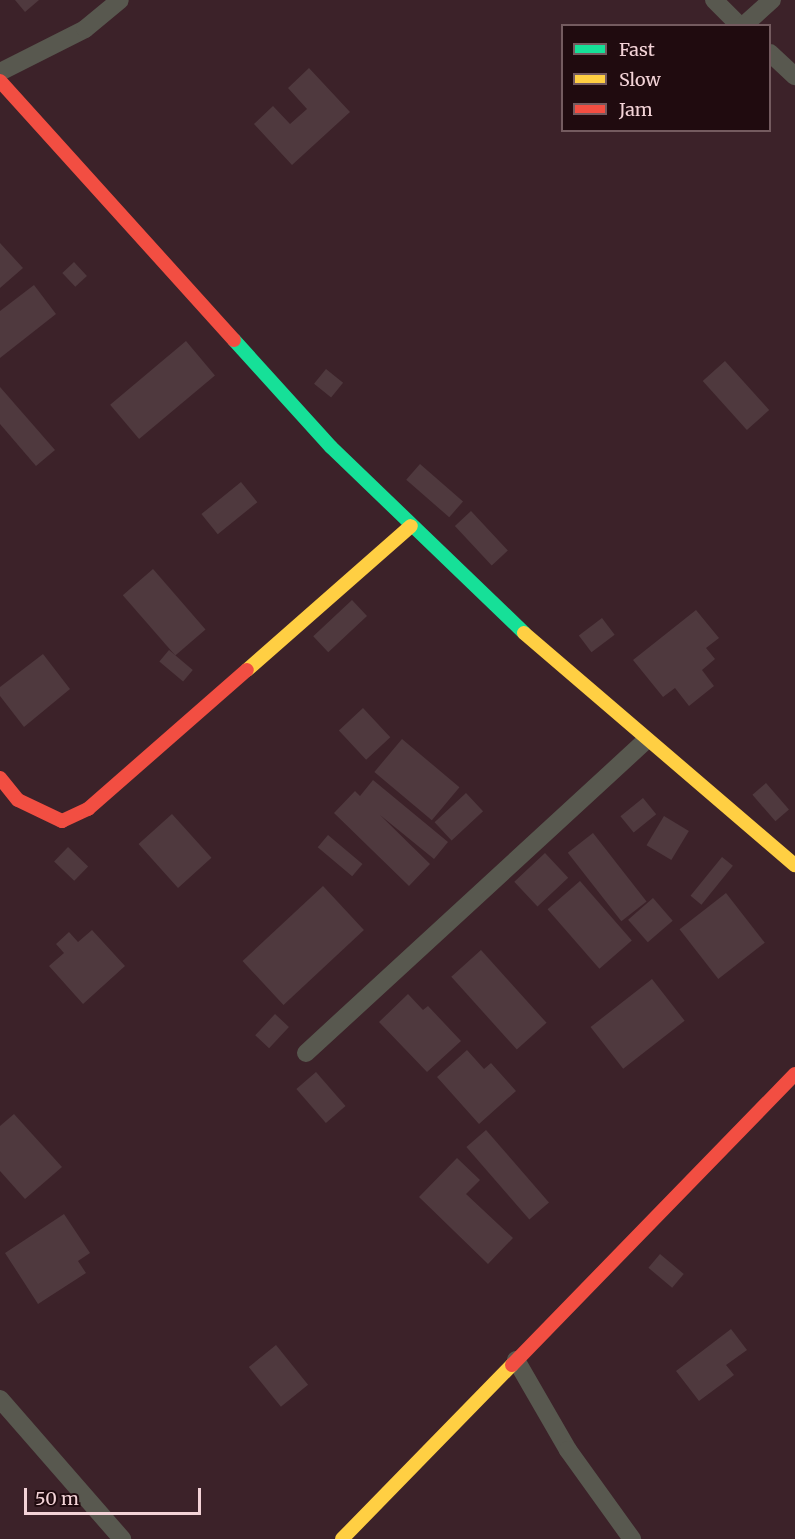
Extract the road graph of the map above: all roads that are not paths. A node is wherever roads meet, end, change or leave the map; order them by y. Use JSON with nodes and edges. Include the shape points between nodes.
{"nodes":[{"id":1,"x":120,"y":0,"type":"edge"},
{"id":2,"x":714,"y":0,"type":"edge"},
{"id":3,"x":772,"y":0,"type":"edge"},
{"id":4,"x":740,"y":24,"type":"edge"},
{"id":5,"x":744,"y":24,"type":"edge"},
{"id":6,"x":771,"y":54,"type":"edge"},
{"id":7,"x":0,"y":72,"type":"edge"},
{"id":8,"x":795,"y":76,"type":"edge"},
{"id":9,"x":0,"y":81,"type":"edge"},
{"id":10,"x":411,"y":526,"type":"junction"},
{"id":11,"x":645,"y":741,"type":"junction"},
{"id":12,"x":0,"y":778,"type":"edge"},
{"id":13,"x":795,"y":866,"type":"edge"},
{"id":14,"x":306,"y":1053,"type":"dead end"},
{"id":15,"x":795,"y":1074,"type":"edge"},
{"id":16,"x":516,"y":1360,"type":"junction"},
{"id":17,"x":0,"y":1399,"type":"edge"},
{"id":18,"x":122,"y":1539,"type":"edge"},
{"id":19,"x":342,"y":1539,"type":"edge"},
{"id":20,"x":632,"y":1539,"type":"edge"}],
"edges":[{"from":1,"to":7,"type":"street","via":[[85,29]]},
{"from":2,"to":4,"type":"street"},
{"from":3,"to":5,"type":"street"},
{"from":6,"to":8,"type":"street"},
{"from":9,"to":10,"type":"street","via":[[331,447]]},
{"from":10,"to":11,"type":"street","via":[[489,603]]},
{"from":10,"to":12,"type":"street","via":[[88,809],[62,821],[18,800]]},
{"from":11,"to":13,"type":"street"},
{"from":11,"to":14,"type":"street"},
{"from":15,"to":16,"type":"street"},
{"from":16,"to":19,"type":"street"},
{"from":16,"to":20,"type":"street","via":[[568,1450]]},
{"from":17,"to":18,"type":"street"}]}
